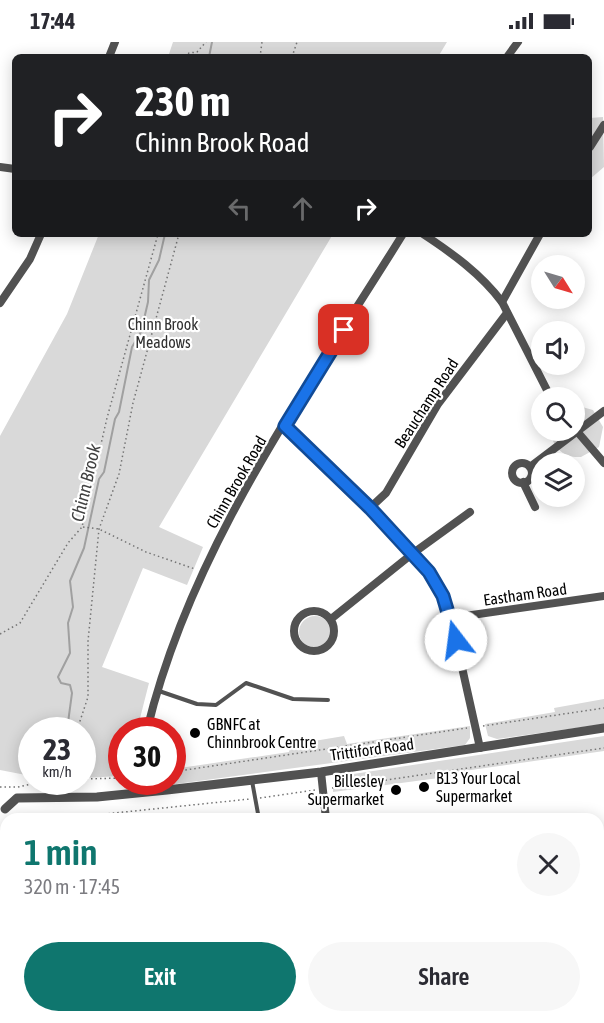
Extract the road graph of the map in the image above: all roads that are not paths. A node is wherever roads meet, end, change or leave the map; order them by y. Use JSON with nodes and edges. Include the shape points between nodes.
{"nodes":[{"id":1,"x":604,"y":125,"type":"edge"},
{"id":2,"x":592,"y":144,"type":"edge"},
{"id":3,"x":41,"y":237,"type":"edge"},
{"id":4,"x":401,"y":237,"type":"edge"},
{"id":5,"x":428,"y":237,"type":"edge"},
{"id":6,"x":538,"y":237,"type":"edge"},
{"id":7,"x":502,"y":302,"type":"junction"},
{"id":8,"x":0,"y":303,"type":"edge"},
{"id":9,"x":507,"y":313,"type":"junction"},
{"id":10,"x":545,"y":387,"type":"edge"},
{"id":11,"x":604,"y":411,"type":"edge"},
{"id":12,"x":585,"y":424,"type":"edge"},
{"id":13,"x":285,"y":426,"type":"junction"},
{"id":14,"x":562,"y":441,"type":"edge"},
{"id":15,"x":585,"y":441,"type":"edge"},
{"id":16,"x":604,"y":463,"type":"edge"},
{"id":17,"x":530,"y":466,"type":"junction"},
{"id":18,"x":523,"y":482,"type":"junction"},
{"id":19,"x":531,"y":499,"type":"edge"},
{"id":20,"x":370,"y":508,"type":"junction"},
{"id":21,"x":470,"y":512,"type":"dead end"},
{"id":22,"x":412,"y":554,"type":"junction"},
{"id":23,"x":604,"y":596,"type":"edge"},
{"id":24,"x":451,"y":618,"type":"junction"},
{"id":25,"x":331,"y":619,"type":"junction"},
{"id":26,"x":158,"y":690,"type":"junction"},
{"id":27,"x":328,"y":700,"type":"dead end"},
{"id":28,"x":151,"y":717,"type":"edge"},
{"id":29,"x":604,"y":728,"type":"edge"},
{"id":30,"x":480,"y":748,"type":"junction"},
{"id":31,"x":321,"y":772,"type":"junction"},
{"id":32,"x":252,"y":780,"type":"junction"},
{"id":33,"x":186,"y":788,"type":"edge"},
{"id":34,"x":108,"y":794,"type":"edge"},
{"id":35,"x":2,"y":808,"type":"edge"},
{"id":36,"x":258,"y":813,"type":"edge"},
{"id":37,"x":326,"y":813,"type":"edge"}],
"edges":[{"from":1,"to":2,"type":"street"},
{"from":3,"to":8,"type":"street"},
{"from":4,"to":13,"type":"street","name":"Chinn Brook Road"},
{"from":5,"to":7,"type":"street","via":[[455,255]]},
{"from":6,"to":7,"type":"street"},
{"from":7,"to":9,"type":"street"},
{"from":9,"to":10,"type":"street"},
{"from":9,"to":20,"type":"street","name":"Beauchamp Road","via":[[438,404],[386,493]]},
{"from":11,"to":12,"type":"street"},
{"from":13,"to":20,"type":"street"},
{"from":13,"to":26,"type":"street","name":"Chinn Brook Road","via":[[242,495],[203,572]]},
{"from":14,"to":17,"type":"street"},
{"from":15,"to":16,"type":"street"},
{"from":17,"to":18,"type":"street","via":[[531,478]]},
{"from":17,"to":18,"type":"street","via":[[521,463],[514,469],[515,478]]},
{"from":18,"to":19,"type":"street"},
{"from":20,"to":22,"type":"street"},
{"from":21,"to":22,"type":"street"},
{"from":22,"to":24,"type":"street","via":[[429,572]]},
{"from":22,"to":25,"type":"street"},
{"from":23,"to":24,"type":"street","name":"Eastham Road"},
{"from":24,"to":30,"type":"street"},
{"from":25,"to":25,"type":"street","via":[[333,638],[325,648],[306,649],[297,640],[295,627],[301,616],[313,611]]},
{"from":26,"to":27,"type":"lane","via":[[202,705],[221,703],[246,683],[293,699]]},
{"from":26,"to":28,"type":"street","name":"Chinn Brook Road"},
{"from":29,"to":30,"type":"street","name":"Trittiford Road"},
{"from":30,"to":31,"type":"street","name":"Trittiford Road"},
{"from":31,"to":32,"type":"street","name":"Trittiford Road"},
{"from":31,"to":37,"type":"street"},
{"from":32,"to":33,"type":"street","name":"Trittiford Road"},
{"from":32,"to":36,"type":"lane"},
{"from":34,"to":35,"type":"street","name":"Trittiford Road","via":[[18,798]]}]}
